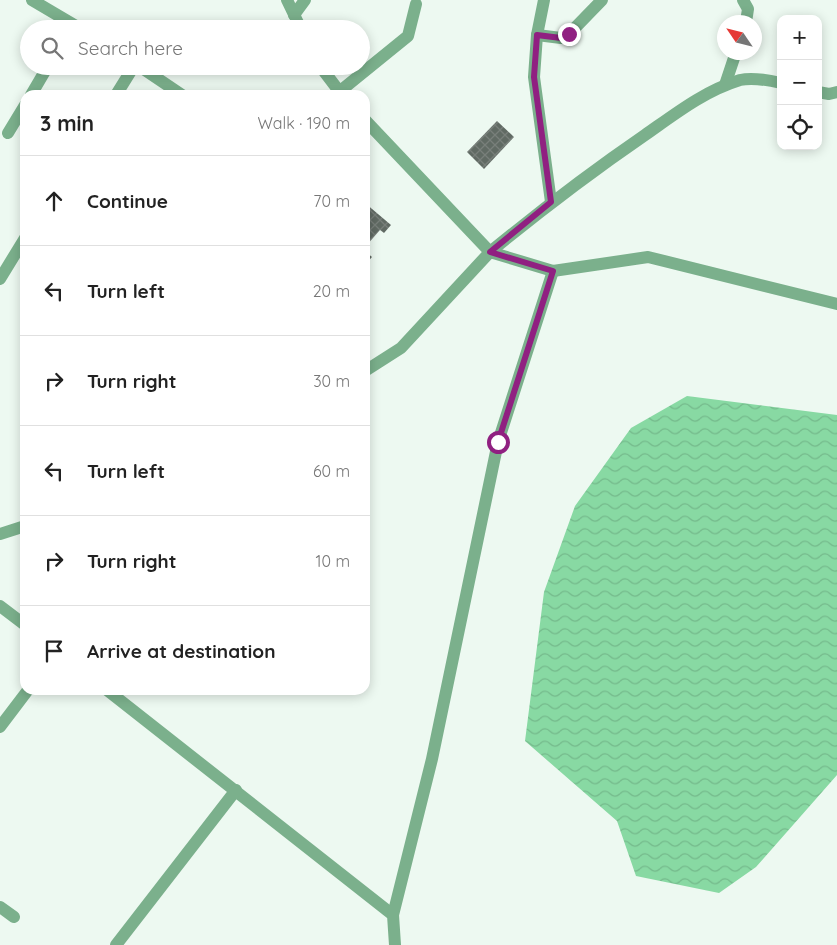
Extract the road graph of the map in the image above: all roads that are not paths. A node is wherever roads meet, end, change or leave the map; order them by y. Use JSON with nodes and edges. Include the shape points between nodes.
{"nodes":[{"id":1,"x":32,"y":0,"type":"edge"},
{"id":2,"x":287,"y":0,"type":"edge"},
{"id":3,"x":305,"y":0,"type":"edge"},
{"id":4,"x":544,"y":0,"type":"edge"},
{"id":5,"x":602,"y":0,"type":"edge"},
{"id":6,"x":744,"y":0,"type":"edge"},
{"id":7,"x":416,"y":4,"type":"dead end"},
{"id":8,"x":747,"y":15,"type":"edge"},
{"id":9,"x":294,"y":16,"type":"junction"},
{"id":10,"x":65,"y":20,"type":"edge"},
{"id":11,"x":296,"y":20,"type":"edge"},
{"id":12,"x":537,"y":35,"type":"junction"},
{"id":13,"x":733,"y":60,"type":"edge"},
{"id":14,"x":370,"y":65,"type":"edge"},
{"id":15,"x":43,"y":75,"type":"edge"},
{"id":16,"x":128,"y":75,"type":"edge"},
{"id":17,"x":152,"y":75,"type":"edge"},
{"id":18,"x":325,"y":75,"type":"edge"},
{"id":19,"x":357,"y":75,"type":"edge"},
{"id":20,"x":777,"y":82,"type":"edge"},
{"id":21,"x":725,"y":85,"type":"junction"},
{"id":22,"x":34,"y":90,"type":"edge"},
{"id":23,"x":119,"y":90,"type":"edge"},
{"id":24,"x":175,"y":90,"type":"edge"},
{"id":25,"x":334,"y":90,"type":"edge"},
{"id":26,"x":338,"y":90,"type":"edge"},
{"id":27,"x":837,"y":92,"type":"edge"},
{"id":28,"x":822,"y":93,"type":"edge"},
{"id":29,"x":20,"y":113,"type":"edge"},
{"id":30,"x":370,"y":125,"type":"edge"},
{"id":31,"x":8,"y":133,"type":"dead end"},
{"id":32,"x":551,"y":202,"type":"junction"},
{"id":33,"x":20,"y":246,"type":"edge"},
{"id":34,"x":490,"y":252,"type":"junction"},
{"id":35,"x":553,"y":271,"type":"junction"},
{"id":36,"x":0,"y":279,"type":"edge"},
{"id":37,"x":837,"y":304,"type":"edge"},
{"id":38,"x":370,"y":368,"type":"edge"},
{"id":39,"x":20,"y":528,"type":"edge"},
{"id":40,"x":0,"y":534,"type":"edge"},
{"id":41,"x":0,"y":606,"type":"edge"},
{"id":42,"x":20,"y":622,"type":"edge"},
{"id":43,"x":24,"y":695,"type":"edge"},
{"id":44,"x":113,"y":695,"type":"edge"},
{"id":45,"x":0,"y":727,"type":"edge"},
{"id":46,"x":236,"y":790,"type":"junction"},
{"id":47,"x":0,"y":907,"type":"edge"},
{"id":48,"x":393,"y":915,"type":"junction"},
{"id":49,"x":14,"y":917,"type":"dead end"},
{"id":50,"x":116,"y":945,"type":"edge"},
{"id":51,"x":395,"y":945,"type":"edge"}],
"edges":[{"from":1,"to":10,"type":"street"},
{"from":2,"to":9,"type":"street"},
{"from":3,"to":9,"type":"street"},
{"from":4,"to":12,"type":"street"},
{"from":5,"to":12,"type":"street","via":[[569,34],[561,38]]},
{"from":6,"to":8,"type":"street"},
{"from":7,"to":14,"type":"street","via":[[408,36]]},
{"from":9,"to":11,"type":"street"},
{"from":12,"to":32,"type":"street","via":[[534,77]]},
{"from":13,"to":21,"type":"street"},
{"from":15,"to":22,"type":"street"},
{"from":16,"to":23,"type":"street"},
{"from":17,"to":24,"type":"street"},
{"from":18,"to":25,"type":"street"},
{"from":19,"to":26,"type":"street"},
{"from":20,"to":21,"type":"street","via":[[742,80]]},
{"from":21,"to":32,"type":"street","via":[[687,106]]},
{"from":27,"to":28,"type":"street"},
{"from":29,"to":31,"type":"street"},
{"from":30,"to":34,"type":"street"},
{"from":32,"to":34,"type":"street"},
{"from":33,"to":36,"type":"street"},
{"from":34,"to":35,"type":"street"},
{"from":34,"to":38,"type":"street","via":[[401,348]]},
{"from":35,"to":37,"type":"street","via":[[648,257]]},
{"from":35,"to":48,"type":"street","via":[[498,442],[432,759]]},
{"from":39,"to":40,"type":"street"},
{"from":41,"to":42,"type":"street"},
{"from":43,"to":45,"type":"street"},
{"from":44,"to":46,"type":"street"},
{"from":46,"to":48,"type":"street"},
{"from":46,"to":50,"type":"street"},
{"from":47,"to":49,"type":"street"},
{"from":48,"to":51,"type":"street"}]}
